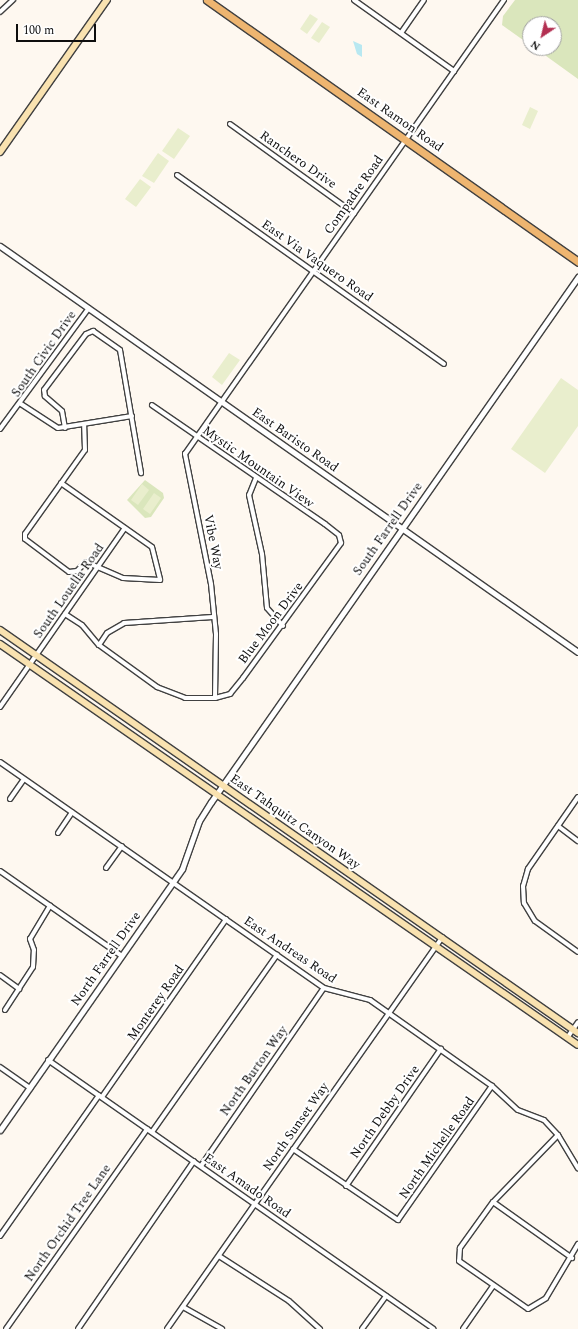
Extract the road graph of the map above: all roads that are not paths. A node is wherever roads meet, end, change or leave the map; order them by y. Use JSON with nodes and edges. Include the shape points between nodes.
{"nodes":[{"id":1,"x":13,"y":0,"type":"edge"},
{"id":2,"x":107,"y":0,"type":"edge"},
{"id":3,"x":207,"y":0,"type":"edge"},
{"id":4,"x":354,"y":0,"type":"edge"},
{"id":5,"x":424,"y":0,"type":"edge"},
{"id":6,"x":504,"y":0,"type":"edge"},
{"id":7,"x":1,"y":11,"type":"edge"},
{"id":8,"x":401,"y":33,"type":"junction"},
{"id":9,"x":454,"y":71,"type":"junction"},
{"id":10,"x":230,"y":124,"type":"dead end"},
{"id":11,"x":406,"y":139,"type":"junction"},
{"id":12,"x":0,"y":152,"type":"edge"},
{"id":13,"x":177,"y":175,"type":"dead end"},
{"id":14,"x":354,"y":213,"type":"junction"},
{"id":15,"x":0,"y":246,"type":"edge"},
{"id":16,"x":578,"y":262,"type":"edge"},
{"id":17,"x":313,"y":271,"type":"junction"},
{"id":18,"x":578,"y":277,"type":"edge"},
{"id":19,"x":89,"y":308,"type":"junction"},
{"id":20,"x":444,"y":364,"type":"dead end"},
{"id":21,"x":221,"y":403,"type":"junction"},
{"id":22,"x":21,"y":404,"type":"junction"},
{"id":23,"x":152,"y":405,"type":"dead end"},
{"id":24,"x":132,"y":416,"type":"junction"},
{"id":25,"x":84,"y":425,"type":"junction"},
{"id":26,"x":65,"y":428,"type":"junction"},
{"id":27,"x":0,"y":429,"type":"edge"},
{"id":28,"x":197,"y":437,"type":"junction"},
{"id":29,"x":141,"y":473,"type":"dead end"},
{"id":30,"x":256,"y":478,"type":"junction"},
{"id":31,"x":61,"y":483,"type":"junction"},
{"id":32,"x":125,"y":528,"type":"junction"},
{"id":33,"x":403,"y":528,"type":"junction"},
{"id":34,"x":336,"y":550,"type":"joint"},
{"id":35,"x":98,"y":567,"type":"junction"},
{"id":36,"x":65,"y":614,"type":"junction"},
{"id":37,"x":213,"y":617,"type":"junction"},
{"id":38,"x":283,"y":626,"type":"junction"},
{"id":39,"x":0,"y":630,"type":"edge"},
{"id":40,"x":0,"y":644,"type":"edge"},
{"id":41,"x":99,"y":645,"type":"junction"},
{"id":42,"x":578,"y":652,"type":"edge"},
{"id":43,"x":36,"y":655,"type":"junction"},
{"id":44,"x":30,"y":665,"type":"junction"},
{"id":45,"x":215,"y":698,"type":"junction"},
{"id":46,"x":0,"y":707,"type":"edge"},
{"id":47,"x":0,"y":762,"type":"edge"},
{"id":48,"x":24,"y":779,"type":"junction"},
{"id":49,"x":222,"y":785,"type":"junction"},
{"id":50,"x":216,"y":794,"type":"junction"},
{"id":51,"x":578,"y":797,"type":"edge"},
{"id":52,"x":10,"y":799,"type":"dead end"},
{"id":53,"x":72,"y":812,"type":"junction"},
{"id":54,"x":558,"y":826,"type":"junction"},
{"id":55,"x":58,"y":833,"type":"dead end"},
{"id":56,"x":578,"y":841,"type":"edge"},
{"id":57,"x":122,"y":846,"type":"junction"},
{"id":58,"x":106,"y":868,"type":"dead end"},
{"id":59,"x":0,"y":871,"type":"edge"},
{"id":60,"x":173,"y":883,"type":"junction"},
{"id":61,"x":50,"y":906,"type":"junction"},
{"id":62,"x":226,"y":919,"type":"junction"},
{"id":63,"x":442,"y":937,"type":"junction"},
{"id":64,"x":436,"y":946,"type":"junction"},
{"id":65,"x":578,"y":952,"type":"edge"},
{"id":66,"x":277,"y":955,"type":"junction"},
{"id":67,"x":122,"y":956,"type":"junction"},
{"id":68,"x":0,"y":975,"type":"edge"},
{"id":69,"x":324,"y":988,"type":"junction"},
{"id":70,"x":19,"y":989,"type":"junction"},
{"id":71,"x":5,"y":1010,"type":"dead end"},
{"id":72,"x":388,"y":1012,"type":"junction"},
{"id":73,"x":578,"y":1022,"type":"edge"},
{"id":74,"x":576,"y":1031,"type":"edge"},
{"id":75,"x":567,"y":1038,"type":"junction"},
{"id":76,"x":578,"y":1045,"type":"edge"},
{"id":77,"x":441,"y":1049,"type":"junction"},
{"id":78,"x":48,"y":1060,"type":"junction"},
{"id":79,"x":0,"y":1067,"type":"edge"},
{"id":80,"x":492,"y":1086,"type":"junction"},
{"id":81,"x":30,"y":1088,"type":"junction"},
{"id":82,"x":100,"y":1096,"type":"junction"},
{"id":83,"x":147,"y":1129,"type":"junction"},
{"id":84,"x":0,"y":1130,"type":"edge"},
{"id":85,"x":152,"y":1132,"type":"junction"},
{"id":86,"x":558,"y":1135,"type":"junction"},
{"id":87,"x":293,"y":1149,"type":"junction"},
{"id":88,"x":194,"y":1161,"type":"junction"},
{"id":89,"x":201,"y":1166,"type":"junction"},
{"id":90,"x":577,"y":1166,"type":"edge"},
{"id":91,"x":346,"y":1186,"type":"junction"},
{"id":92,"x":493,"y":1202,"type":"junction"},
{"id":93,"x":255,"y":1203,"type":"junction"},
{"id":94,"x":0,"y":1236,"type":"edge"},
{"id":95,"x":578,"y":1244,"type":"edge"},
{"id":96,"x":219,"y":1256,"type":"junction"},
{"id":97,"x":572,"y":1258,"type":"junction"},
{"id":98,"x":493,"y":1286,"type":"junction"},
{"id":99,"x":386,"y":1296,"type":"junction"},
{"id":100,"x":183,"y":1307,"type":"junction"},
{"id":101,"x":6,"y":1329,"type":"edge"},
{"id":102,"x":78,"y":1329,"type":"edge"},
{"id":103,"x":167,"y":1329,"type":"edge"},
{"id":104,"x":222,"y":1329,"type":"edge"},
{"id":105,"x":320,"y":1329,"type":"edge"},
{"id":106,"x":362,"y":1329,"type":"edge"},
{"id":107,"x":433,"y":1329,"type":"edge"},
{"id":108,"x":463,"y":1329,"type":"edge"}],
"edges":[{"from":1,"to":7,"type":"street"},
{"from":2,"to":12,"type":"main road"},
{"from":3,"to":11,"type":"main road","name":"East Ramon Road"},
{"from":4,"to":8,"type":"street"},
{"from":5,"to":8,"type":"street"},
{"from":6,"to":9,"type":"street","name":"Compadre Road"},
{"from":8,"to":9,"type":"street"},
{"from":9,"to":11,"type":"street","name":"Compadre Road"},
{"from":10,"to":14,"type":"street","name":"Ranchero Drive"},
{"from":11,"to":14,"type":"street","name":"Compadre Road"},
{"from":11,"to":16,"type":"main road","name":"East Ramon Road"},
{"from":13,"to":17,"type":"street","name":"East Via Vaquero Road"},
{"from":14,"to":17,"type":"street","name":"Compadre Road"},
{"from":15,"to":19,"type":"street","name":"East Baristo Road"},
{"from":17,"to":20,"type":"street","name":"East Via Vaquero Road"},
{"from":17,"to":21,"type":"street","name":"Compadre Road"},
{"from":18,"to":33,"type":"street","name":"South Farrell Drive"},
{"from":19,"to":21,"type":"street","name":"East Baristo Road"},
{"from":19,"to":22,"type":"street","name":"South Civic Drive"},
{"from":21,"to":28,"type":"street","name":"Vibe Way"},
{"from":21,"to":33,"type":"street","name":"East Baristo Road"},
{"from":22,"to":26,"type":"street","via":[[54,427]]},
{"from":22,"to":27,"type":"street","name":"South Civic Drive"},
{"from":23,"to":28,"type":"street","name":"Mystic Mountain View"},
{"from":24,"to":25,"type":"street"},
{"from":24,"to":26,"type":"street","via":[[120,350],[89,331],[44,390],[45,396],[62,411]]},
{"from":24,"to":29,"type":"street"},
{"from":25,"to":26,"type":"street"},
{"from":25,"to":31,"type":"street","via":[[86,446]]},
{"from":28,"to":30,"type":"street","name":"Mystic Mountain View"},
{"from":28,"to":37,"type":"street","name":"Vibe Way","via":[[186,454],[185,464],[211,584]]},
{"from":30,"to":34,"type":"street","name":"Mystic Mountain View","via":[[333,530],[341,543]]},
{"from":30,"to":38,"type":"street","via":[[249,495],[262,554],[267,608]]},
{"from":31,"to":32,"type":"street"},
{"from":31,"to":35,"type":"street","via":[[25,534],[25,539],[69,572],[77,571],[86,562]]},
{"from":32,"to":35,"type":"street","name":"South Louella Road"},
{"from":32,"to":35,"type":"street","via":[[155,551],[160,580],[138,581]]},
{"from":33,"to":42,"type":"street","name":"East Baristo Road"},
{"from":33,"to":49,"type":"street","name":"South Farrell Drive"},
{"from":34,"to":38,"type":"street","name":"Blue Moon Drive"},
{"from":35,"to":36,"type":"street","name":"South Louella Road"},
{"from":36,"to":41,"type":"street","via":[[82,625]]},
{"from":36,"to":43,"type":"street","name":"South Louella Road"},
{"from":37,"to":41,"type":"street","via":[[124,623],[107,633]]},
{"from":37,"to":45,"type":"street","name":"Vibe Way"},
{"from":38,"to":45,"type":"street","name":"Blue Moon Drive","via":[[230,694]]},
{"from":39,"to":43,"type":"main road","name":"East Tahquitz Canyon Way"},
{"from":40,"to":44,"type":"main road","name":"East Tahquitz Canyon Way"},
{"from":41,"to":45,"type":"street","via":[[139,676],[172,695]]},
{"from":43,"to":44,"type":"street","name":"South Louella Road"},
{"from":43,"to":49,"type":"main road","name":"East Tahquitz Canyon Way"},
{"from":44,"to":46,"type":"street","name":"South Louella Road"},
{"from":44,"to":50,"type":"main road","name":"East Tahquitz Canyon Way"},
{"from":47,"to":48,"type":"street","name":"East Andreas Road"},
{"from":48,"to":52,"type":"street"},
{"from":48,"to":53,"type":"street","name":"East Andreas Road"},
{"from":49,"to":50,"type":"street","name":"South Farrell Drive"},
{"from":49,"to":63,"type":"main road","name":"East Tahquitz Canyon Way"},
{"from":50,"to":60,"type":"street","name":"North Farrell Drive","via":[[200,821]]},
{"from":50,"to":64,"type":"main road","name":"East Tahquitz Canyon Way"},
{"from":51,"to":54,"type":"street"},
{"from":53,"to":55,"type":"street"},
{"from":53,"to":57,"type":"street","name":"East Andreas Road"},
{"from":54,"to":56,"type":"street"},
{"from":54,"to":65,"type":"street","via":[[524,879],[524,903],[535,921]]},
{"from":57,"to":58,"type":"street"},
{"from":57,"to":60,"type":"street","name":"East Andreas Road"},
{"from":59,"to":61,"type":"street"},
{"from":60,"to":62,"type":"street","name":"East Andreas Road"},
{"from":60,"to":67,"type":"street","name":"North Farrell Drive"},
{"from":61,"to":67,"type":"street"},
{"from":61,"to":70,"type":"street","via":[[30,939],[34,950],[33,967]]},
{"from":62,"to":66,"type":"street","name":"East Andreas Road"},
{"from":62,"to":82,"type":"street","name":"Monterey Road"},
{"from":63,"to":64,"type":"street","name":"North Sunset Way"},
{"from":63,"to":74,"type":"main road","name":"East Tahquitz Canyon Way"},
{"from":64,"to":72,"type":"street","name":"North Sunset Way"},
{"from":64,"to":75,"type":"main road","name":"East Tahquitz Canyon Way"},
{"from":66,"to":69,"type":"street","name":"East Andreas Road"},
{"from":66,"to":85,"type":"street"},
{"from":67,"to":78,"type":"street","name":"North Farrell Drive"},
{"from":68,"to":70,"type":"street"},
{"from":69,"to":72,"type":"street","name":"East Andreas Road","via":[[370,1000]]},
{"from":69,"to":89,"type":"street","name":"North Burton Way"},
{"from":70,"to":71,"type":"street"},
{"from":72,"to":77,"type":"street","name":"East Andreas Road"},
{"from":72,"to":87,"type":"street","name":"North Sunset Way"},
{"from":73,"to":74,"type":"street"},
{"from":74,"to":75,"type":"street"},
{"from":75,"to":76,"type":"main road","name":"East Tahquitz Canyon Way"},
{"from":77,"to":80,"type":"street","name":"East Andreas Road"},
{"from":77,"to":91,"type":"street","name":"North Debby Drive"},
{"from":78,"to":81,"type":"street","name":"North Farrell Drive"},
{"from":78,"to":82,"type":"street","name":"East Amado Road"},
{"from":79,"to":81,"type":"street"},
{"from":80,"to":86,"type":"street","name":"East Andreas Road","via":[[518,1110],[544,1120]]},
{"from":80,"to":91,"type":"street","name":"North Michelle Road","via":[[398,1220]]},
{"from":81,"to":84,"type":"street","name":"North Farrell Drive"},
{"from":82,"to":83,"type":"street","name":"East Amado Road"},
{"from":82,"to":94,"type":"street","name":"Monterey Road"},
{"from":83,"to":85,"type":"street","name":"East Amado Road"},
{"from":83,"to":101,"type":"street","name":"North Orchid Tree Lane"},
{"from":85,"to":88,"type":"street","name":"East Amado Road"},
{"from":86,"to":90,"type":"street","name":"East Andreas Road"},
{"from":86,"to":92,"type":"street"},
{"from":87,"to":91,"type":"street"},
{"from":87,"to":93,"type":"street","name":"North Sunset Way"},
{"from":88,"to":89,"type":"street","name":"East Amado Road"},
{"from":88,"to":102,"type":"street"},
{"from":89,"to":93,"type":"street","name":"East Amado Road"},
{"from":92,"to":97,"type":"street"},
{"from":92,"to":98,"type":"street","via":[[458,1254],[462,1266]]},
{"from":93,"to":96,"type":"street","name":"North Sunset Way"},
{"from":93,"to":99,"type":"street","name":"East Amado Road"},
{"from":95,"to":97,"type":"street"},
{"from":96,"to":100,"type":"street","name":"North Sunset Way"},
{"from":96,"to":105,"type":"street","via":[[289,1301]]},
{"from":97,"to":98,"type":"street","via":[[546,1298],[535,1308],[522,1308]]},
{"from":98,"to":108,"type":"street"},
{"from":99,"to":106,"type":"street"},
{"from":99,"to":107,"type":"street","name":"East Amado Road"},
{"from":100,"to":103,"type":"street","name":"North Sunset Way"},
{"from":100,"to":104,"type":"street"}]}
